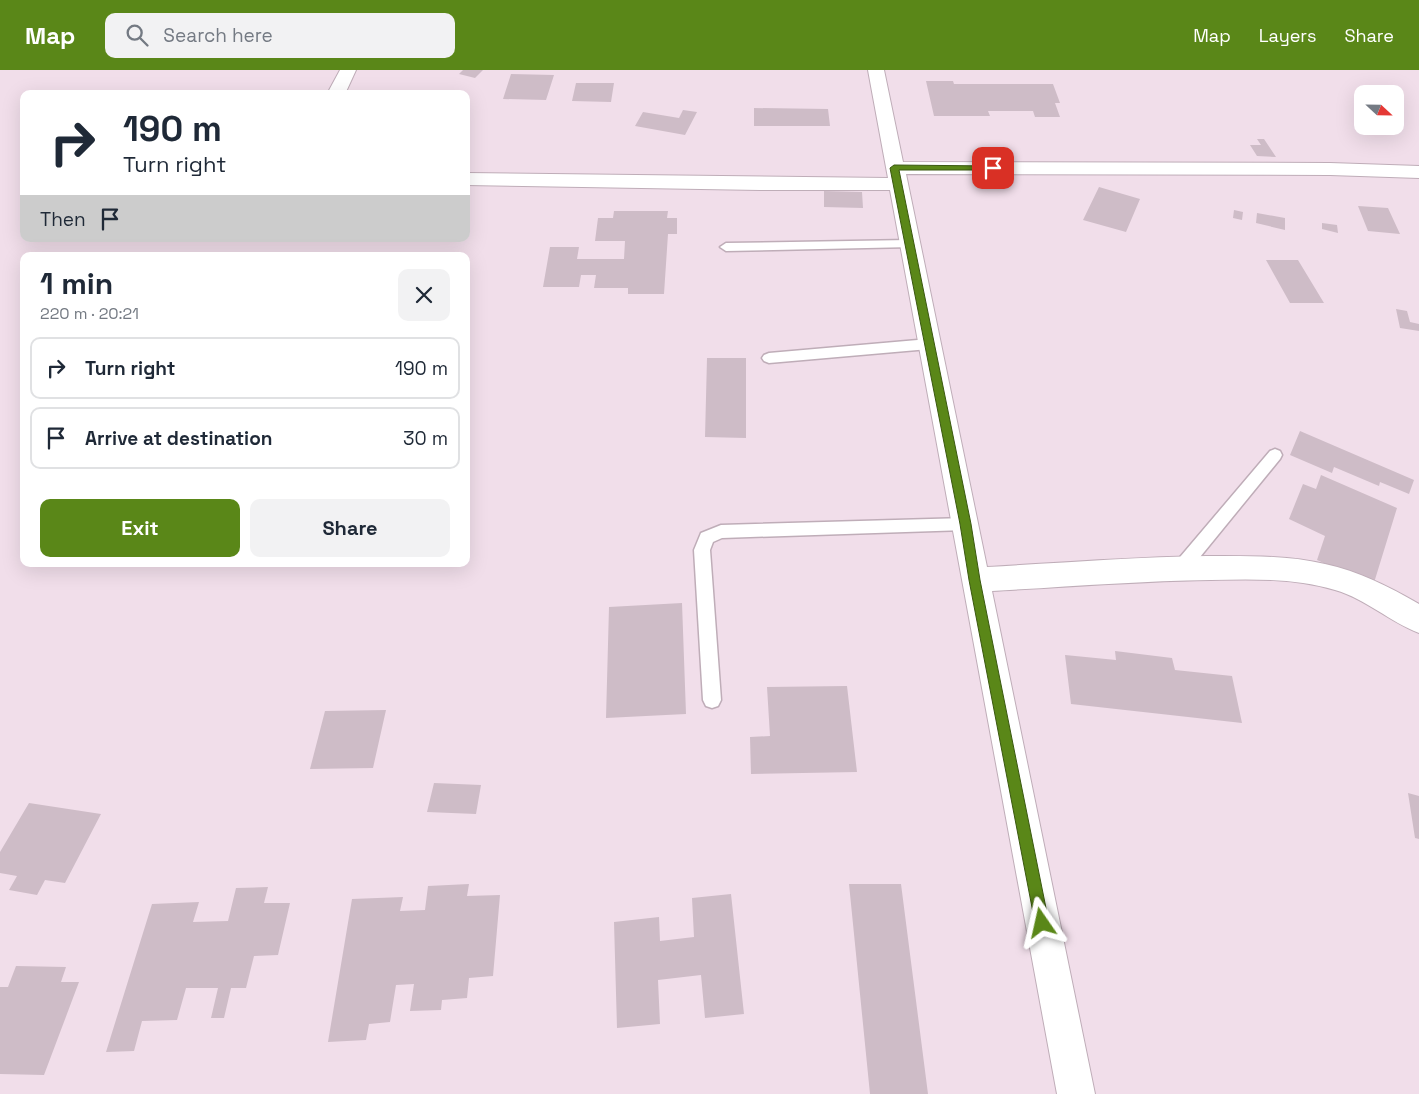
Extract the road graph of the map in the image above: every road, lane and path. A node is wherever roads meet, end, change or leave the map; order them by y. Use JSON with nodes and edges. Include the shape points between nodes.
{"nodes":[{"id":1,"x":348,"y":70,"type":"edge"},
{"id":2,"x":876,"y":70,"type":"edge"},
{"id":3,"x":338,"y":90,"type":"edge"},
{"id":4,"x":1419,"y":172,"type":"edge"},
{"id":5,"x":896,"y":176,"type":"junction"},
{"id":6,"x":470,"y":179,"type":"edge"},
{"id":7,"x":909,"y":244,"type":"junction"},
{"id":8,"x":726,"y":247,"type":"dead end"},
{"id":9,"x":929,"y":344,"type":"junction"},
{"id":10,"x":769,"y":358,"type":"dead end"},
{"id":11,"x":1275,"y":455,"type":"dead end"},
{"id":12,"x":966,"y":524,"type":"junction"},
{"id":13,"x":1181,"y":568,"type":"junction"},
{"id":14,"x":974,"y":580,"type":"junction"},
{"id":15,"x":1419,"y":620,"type":"edge"},
{"id":16,"x":712,"y":700,"type":"dead end"},
{"id":17,"x":1076,"y":1094,"type":"edge"}],
"edges":[{"from":1,"to":3,"type":"street"},
{"from":2,"to":5,"type":"street"},
{"from":4,"to":5,"type":"street","via":[[1330,169]]},
{"from":5,"to":6,"type":"street","via":[[760,184]]},
{"from":5,"to":7,"type":"street"},
{"from":7,"to":8,"type":"lane"},
{"from":7,"to":9,"type":"street"},
{"from":9,"to":10,"type":"lane"},
{"from":9,"to":12,"type":"street"},
{"from":11,"to":13,"type":"lane"},
{"from":12,"to":14,"type":"street"},
{"from":12,"to":16,"type":"lane","via":[[722,532],[707,538],[702,550]]},
{"from":13,"to":14,"type":"street"},
{"from":13,"to":15,"type":"street","via":[[1279,568],[1324,575],[1369,592]]},
{"from":14,"to":17,"type":"street"}]}
